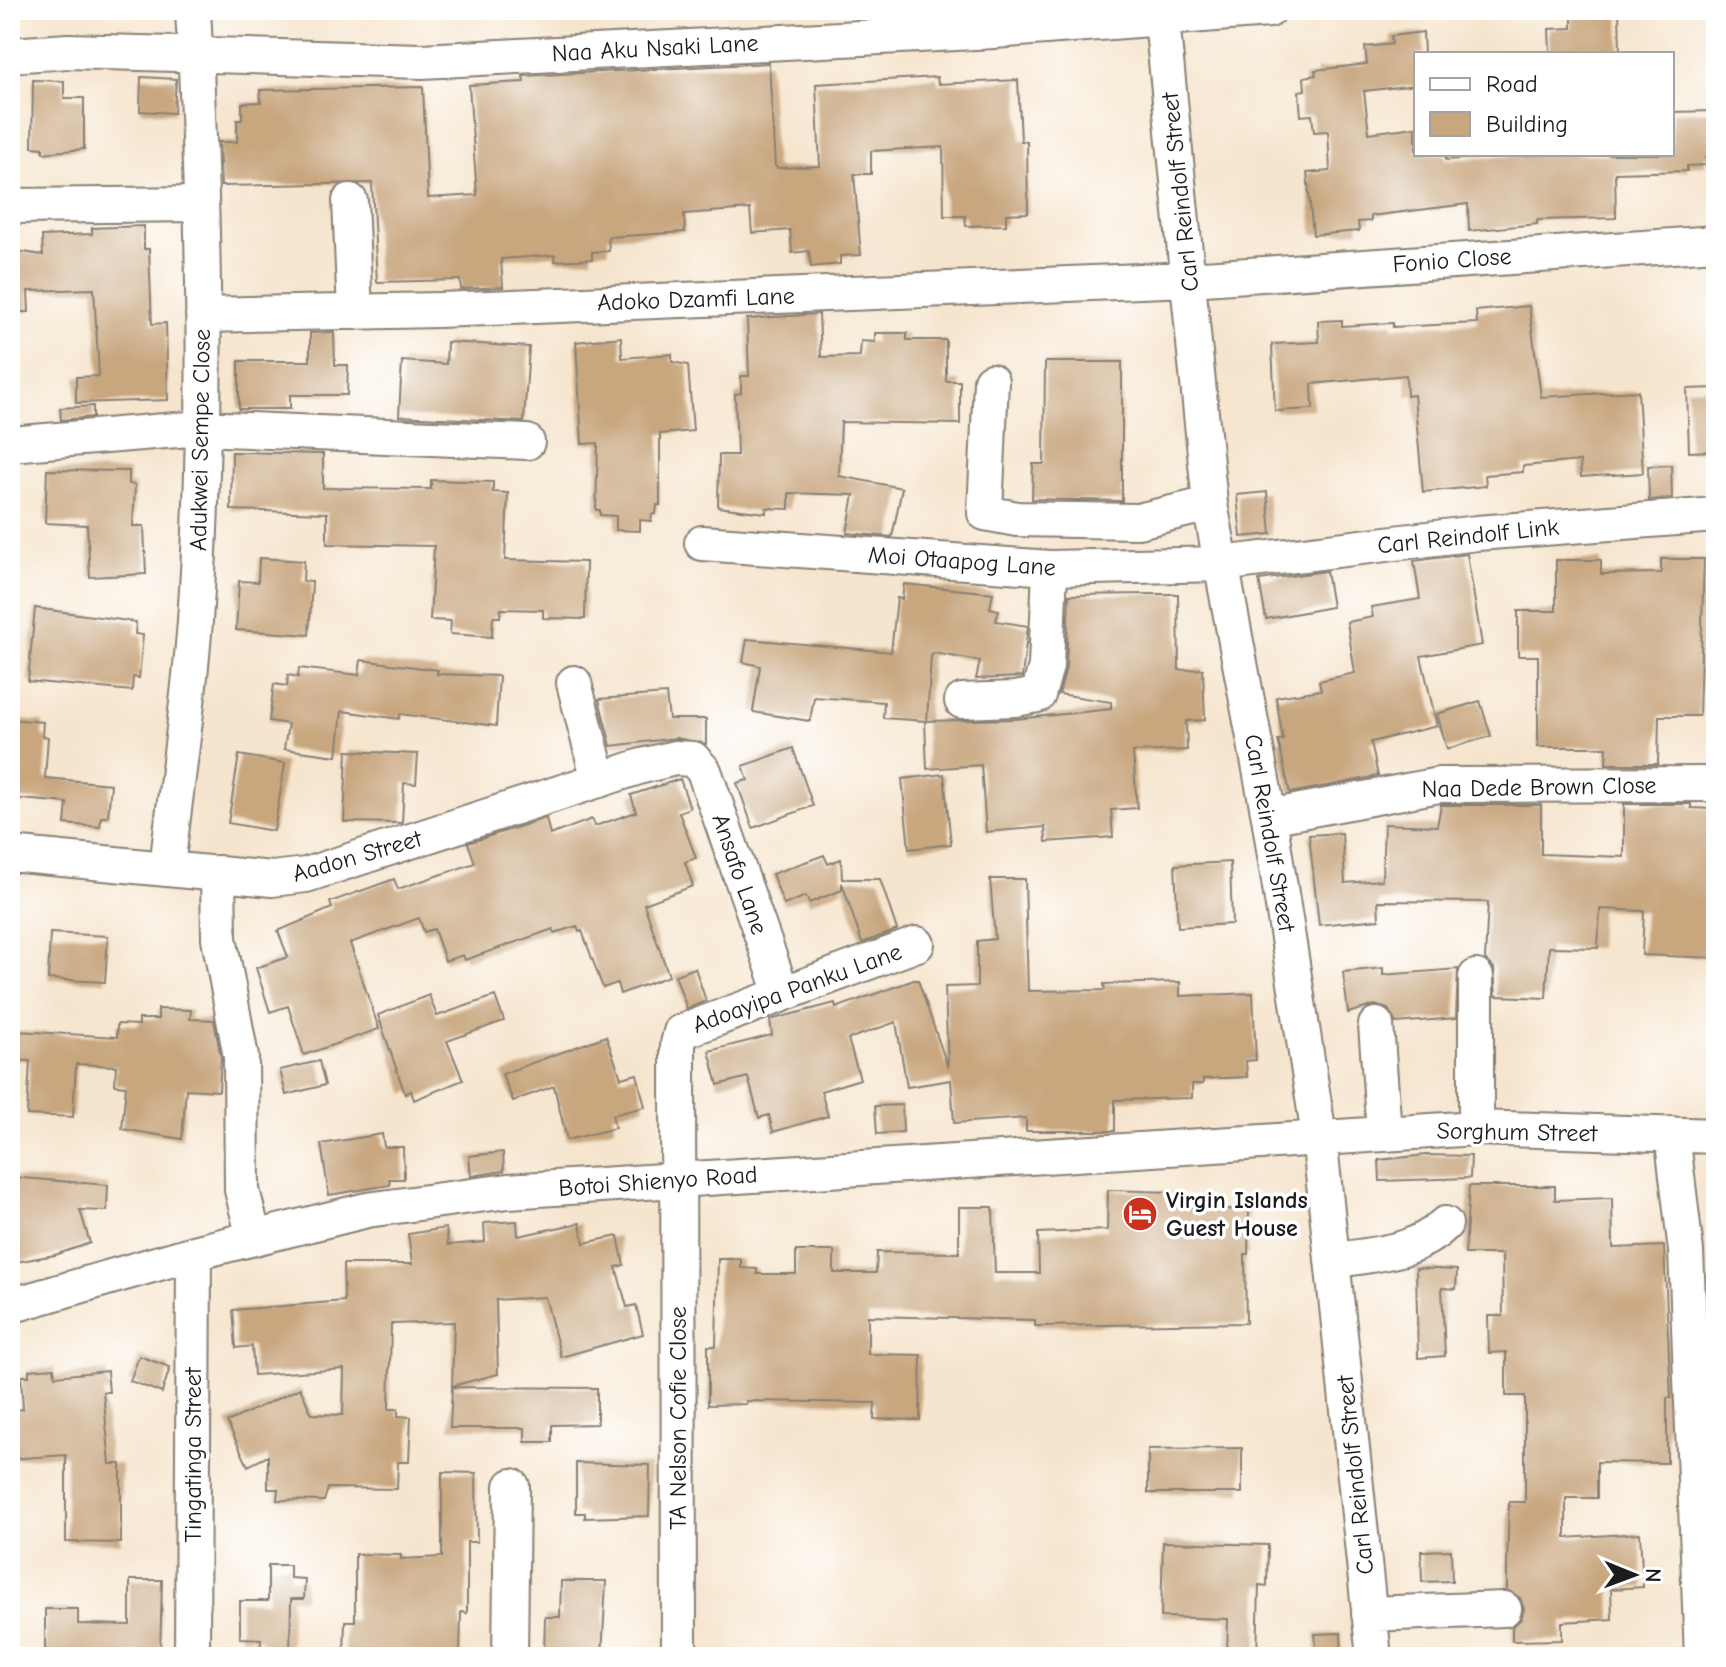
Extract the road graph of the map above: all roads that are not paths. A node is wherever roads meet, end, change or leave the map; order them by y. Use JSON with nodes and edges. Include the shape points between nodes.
{"nodes":[{"id":1,"x":193,"y":10,"type":"edge"},
{"id":2,"x":1269,"y":10,"type":"edge"},
{"id":3,"x":1161,"y":15,"type":"edge"},
{"id":4,"x":10,"y":55,"type":"edge"},
{"id":5,"x":195,"y":56,"type":"junction"},
{"id":6,"x":350,"y":201,"type":"dead end"},
{"id":7,"x":201,"y":204,"type":"junction"},
{"id":8,"x":10,"y":206,"type":"edge"},
{"id":9,"x":1716,"y":243,"type":"edge"},
{"id":10,"x":1189,"y":279,"type":"junction"},
{"id":11,"x":355,"y":312,"type":"junction"},
{"id":12,"x":203,"y":315,"type":"junction"},
{"id":13,"x":991,"y":381,"type":"dead end"},
{"id":14,"x":201,"y":428,"type":"junction"},
{"id":15,"x":527,"y":442,"type":"dead end"},
{"id":16,"x":10,"y":444,"type":"edge"},
{"id":17,"x":1210,"y":504,"type":"junction"},
{"id":18,"x":1716,"y":515,"type":"edge"},
{"id":19,"x":702,"y":543,"type":"dead end"},
{"id":20,"x":1221,"y":564,"type":"junction"},
{"id":21,"x":1050,"y":568,"type":"junction"},
{"id":22,"x":574,"y":683,"type":"dead end"},
{"id":23,"x":962,"y":701,"type":"dead end"},
{"id":24,"x":693,"y":759,"type":"joint"},
{"id":25,"x":599,"y":780,"type":"junction"},
{"id":26,"x":1716,"y":784,"type":"edge"},
{"id":27,"x":1269,"y":817,"type":"junction"},
{"id":28,"x":10,"y":854,"type":"edge"},
{"id":29,"x":167,"y":868,"type":"junction"},
{"id":30,"x":218,"y":873,"type":"junction"},
{"id":31,"x":917,"y":944,"type":"dead end"},
{"id":32,"x":1476,"y":977,"type":"dead end"},
{"id":33,"x":782,"y":993,"type":"junction"},
{"id":34,"x":1376,"y":1025,"type":"dead end"},
{"id":35,"x":1476,"y":1128,"type":"junction"},
{"id":36,"x":1384,"y":1132,"type":"junction"},
{"id":37,"x":1672,"y":1134,"type":"junction"},
{"id":38,"x":1319,"y":1136,"type":"junction"},
{"id":39,"x":1716,"y":1136,"type":"edge"},
{"id":40,"x":678,"y":1178,"type":"junction"},
{"id":41,"x":1445,"y":1224,"type":"dead end"},
{"id":42,"x":254,"y":1238,"type":"junction"},
{"id":43,"x":194,"y":1253,"type":"junction"},
{"id":44,"x":1332,"y":1261,"type":"junction"},
{"id":45,"x":10,"y":1306,"type":"edge"},
{"id":46,"x":512,"y":1486,"type":"dead end"},
{"id":47,"x":1504,"y":1609,"type":"dead end"},
{"id":48,"x":1369,"y":1614,"type":"junction"},
{"id":49,"x":192,"y":1657,"type":"edge"},
{"id":50,"x":510,"y":1657,"type":"edge"},
{"id":51,"x":679,"y":1657,"type":"edge"},
{"id":52,"x":1374,"y":1657,"type":"edge"},
{"id":53,"x":1702,"y":1657,"type":"edge"}],
"edges":[{"from":1,"to":5,"type":"street","name":"Adukwei Sempe Close"},
{"from":2,"to":3,"type":"street","name":"Naa Aku Nsaki Lane"},
{"from":3,"to":5,"type":"street","name":"Naa Aku Nsaki Lane","via":[[422,61]]},
{"from":3,"to":10,"type":"street","name":"Carl Reindolf Street"},
{"from":4,"to":5,"type":"street","name":"Naa Aku Nsaki Lane","via":[[68,51]]},
{"from":5,"to":7,"type":"street","name":"Adukwei Sempe Close"},
{"from":6,"to":11,"type":"street"},
{"from":7,"to":8,"type":"street"},
{"from":7,"to":12,"type":"street","name":"Adukwei Sempe Close"},
{"from":9,"to":10,"type":"street","name":"Fonio Close"},
{"from":10,"to":11,"type":"street","name":"Adoko Dzamfi Lane"},
{"from":10,"to":17,"type":"street","name":"Carl Reindolf Street"},
{"from":11,"to":12,"type":"street","name":"Adoko Dzamfi Lane"},
{"from":12,"to":14,"type":"street","name":"Adukwei Sempe Close"},
{"from":13,"to":17,"type":"street","via":[[985,513],[1017,519],[1138,521]]},
{"from":14,"to":15,"type":"street"},
{"from":14,"to":16,"type":"street"},
{"from":14,"to":29,"type":"street","name":"Adukwei Sempe Close","via":[[195,622]]},
{"from":17,"to":20,"type":"street","name":"Carl Reindolf Street"},
{"from":18,"to":20,"type":"street","name":"Carl Reindolf Link","via":[[1477,533]]},
{"from":19,"to":21,"type":"street","name":"Moi Otaapog Lane"},
{"from":20,"to":21,"type":"street","name":"Moi Otaapog Lane"},
{"from":20,"to":27,"type":"street","name":"Carl Reindolf Street"},
{"from":21,"to":23,"type":"street","via":[[1046,666],[1038,695]]},
{"from":22,"to":25,"type":"street"},
{"from":24,"to":25,"type":"street","name":"Aadon Street","via":[[675,758]]},
{"from":24,"to":33,"type":"street","name":"Ansafo Lane","via":[[704,771]]},
{"from":25,"to":30,"type":"street","name":"Aadon Street","via":[[306,875],[272,879]]},
{"from":26,"to":27,"type":"street","name":"Naa Dede Brown Close","via":[[1439,785]]},
{"from":27,"to":38,"type":"street","name":"Carl Reindolf Street"},
{"from":28,"to":29,"type":"street","name":"Aadon Street"},
{"from":29,"to":30,"type":"street","name":"Aadon Street"},
{"from":30,"to":42,"type":"street","via":[[219,938],[241,1057],[242,1190]]},
{"from":31,"to":33,"type":"street","name":"Adoayipa Panku Lane"},
{"from":32,"to":35,"type":"street"},
{"from":33,"to":40,"type":"street","name":"Adoayipa Panku Lane","via":[[681,1032]]},
{"from":34,"to":36,"type":"street"},
{"from":35,"to":36,"type":"street","name":"Sorghum Street"},
{"from":35,"to":37,"type":"street","name":"Sorghum Street"},
{"from":36,"to":38,"type":"street","name":"Sorghum Street"},
{"from":37,"to":39,"type":"street","name":"Sorghum Street"},
{"from":37,"to":53,"type":"street","via":[[1686,1251]]},
{"from":38,"to":40,"type":"street","name":"Botoi Shienyo Road"},
{"from":38,"to":44,"type":"street","name":"Carl Reindolf Street"},
{"from":40,"to":42,"type":"street","name":"Botoi Shienyo Road","via":[[508,1191],[367,1210]]},
{"from":40,"to":51,"type":"street","name":"TA Nelson Cofie Close"},
{"from":41,"to":44,"type":"street","via":[[1432,1237],[1401,1250]]},
{"from":42,"to":43,"type":"street","name":"Botoi Shienyo Road"},
{"from":43,"to":45,"type":"street","name":"Botoi Shienyo Road"},
{"from":43,"to":49,"type":"street","name":"Tingatinga Street"},
{"from":44,"to":48,"type":"street","name":"Carl Reindolf Street"},
{"from":46,"to":50,"type":"street"},
{"from":47,"to":48,"type":"street"},
{"from":48,"to":52,"type":"street","name":"Carl Reindolf Street"}]}
